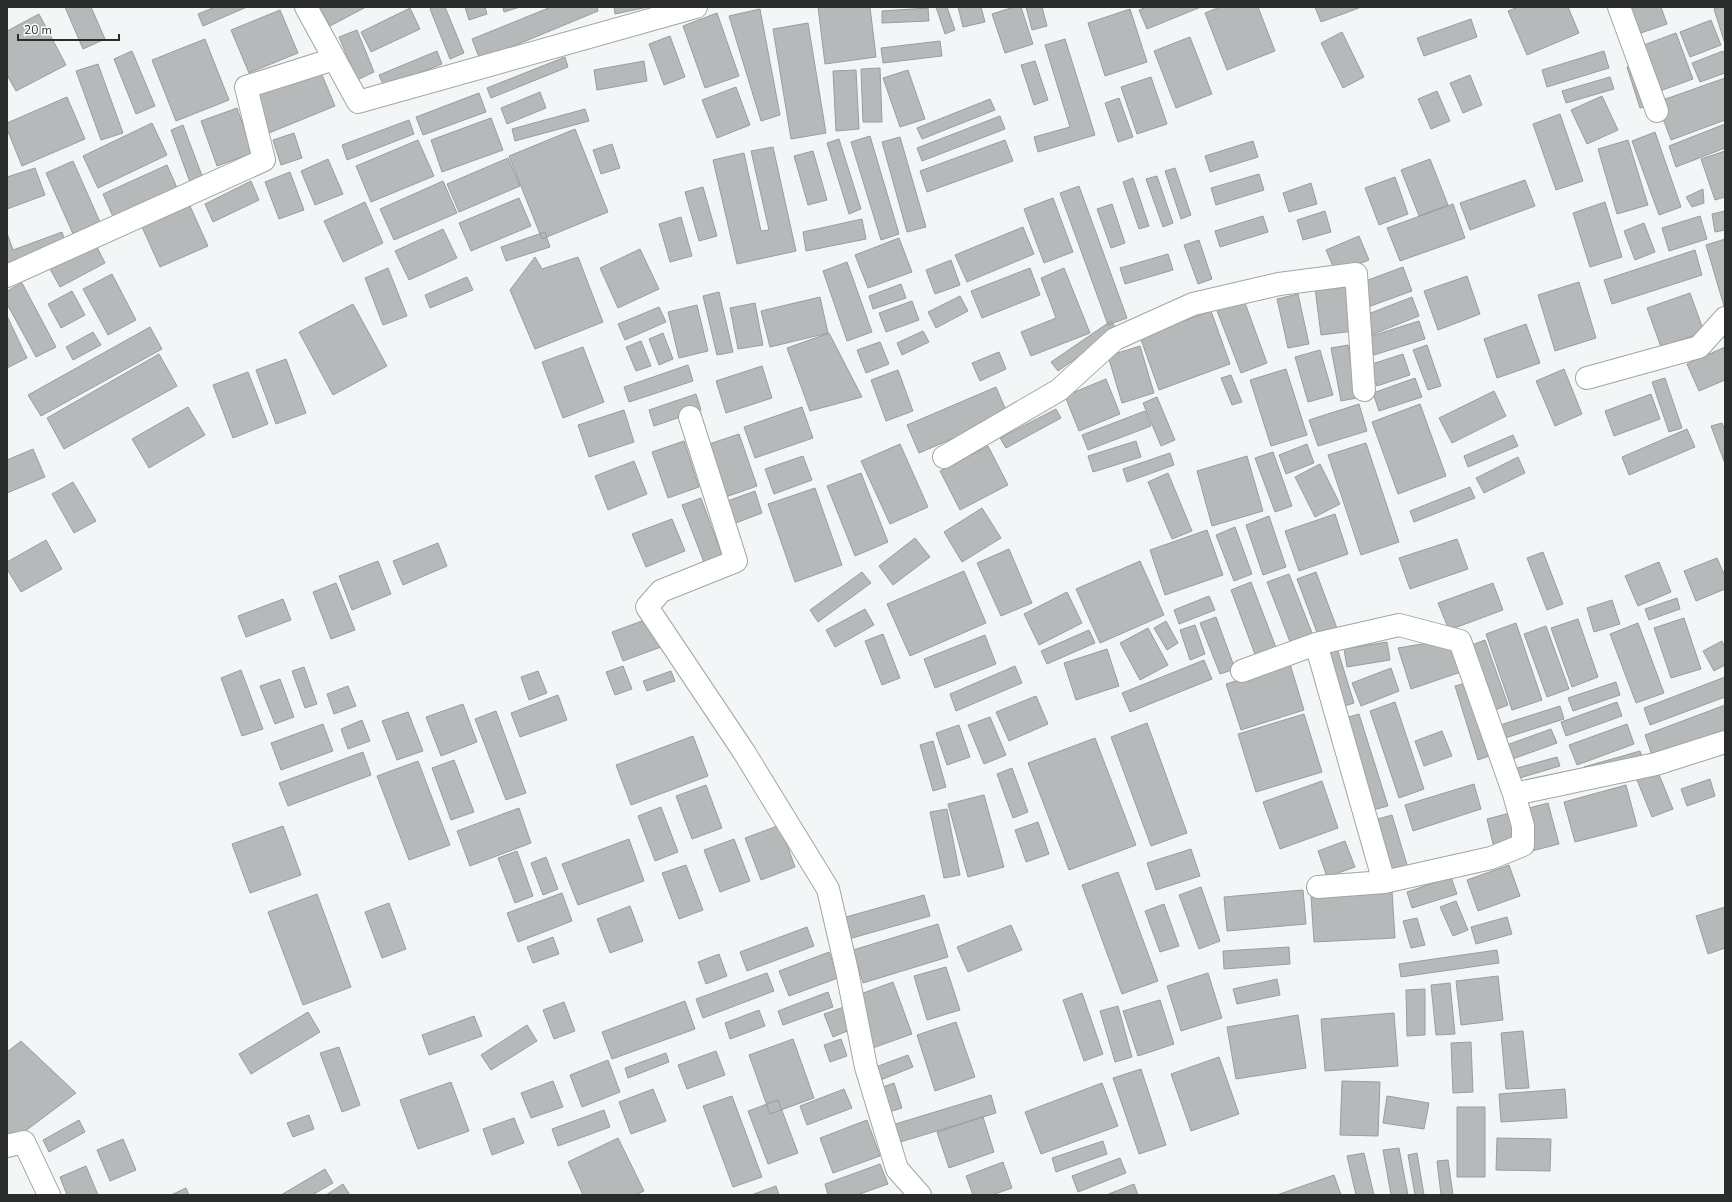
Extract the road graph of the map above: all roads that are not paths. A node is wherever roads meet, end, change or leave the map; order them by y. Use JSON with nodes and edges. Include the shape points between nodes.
{"nodes":[{"id":1,"x":306,"y":7,"type":"edge"},
{"id":2,"x":696,"y":7,"type":"edge"},
{"id":3,"x":1619,"y":7,"type":"edge"},
{"id":4,"x":334,"y":59,"type":"junction"},
{"id":5,"x":1657,"y":111,"type":"dead end"},
{"id":6,"x":7,"y":276,"type":"edge"},
{"id":7,"x":1725,"y":318,"type":"edge"},
{"id":8,"x":1587,"y":378,"type":"dead end"},
{"id":9,"x":1364,"y":390,"type":"dead end"},
{"id":10,"x":690,"y":417,"type":"dead end"},
{"id":11,"x":944,"y":457,"type":"dead end"},
{"id":12,"x":1316,"y":644,"type":"junction"},
{"id":13,"x":1242,"y":671,"type":"dead end"},
{"id":14,"x":1725,"y":742,"type":"edge"},
{"id":15,"x":1514,"y":794,"type":"junction"},
{"id":16,"x":1384,"y":882,"type":"junction"},
{"id":17,"x":1318,"y":887,"type":"dead end"},
{"id":18,"x":7,"y":1146,"type":"edge"},
{"id":19,"x":49,"y":1195,"type":"edge"},
{"id":20,"x":920,"y":1195,"type":"edge"}],
"edges":[{"from":1,"to":4,"type":"street"},
{"from":2,"to":4,"type":"street","via":[[358,102]]},
{"from":3,"to":5,"type":"street"},
{"from":4,"to":6,"type":"street","via":[[246,87],[264,160]]},
{"from":7,"to":8,"type":"street","via":[[1699,347]]},
{"from":9,"to":11,"type":"street","via":[[1356,274],[1279,284],[1193,304],[1115,339],[1059,390]]},
{"from":10,"to":20,"type":"street","via":[[736,561],[661,591],[647,607],[744,752],[828,889],[866,1067],[892,1155],[897,1170]]},
{"from":12,"to":13,"type":"street"},
{"from":12,"to":15,"type":"street","via":[[1399,625],[1460,642]]},
{"from":12,"to":16,"type":"street"},
{"from":14,"to":15,"type":"street","via":[[1656,764]]},
{"from":15,"to":16,"type":"street","via":[[1523,826],[1523,845],[1491,858]]},
{"from":16,"to":17,"type":"street"},
{"from":18,"to":19,"type":"street","via":[[24,1142]]}]}
